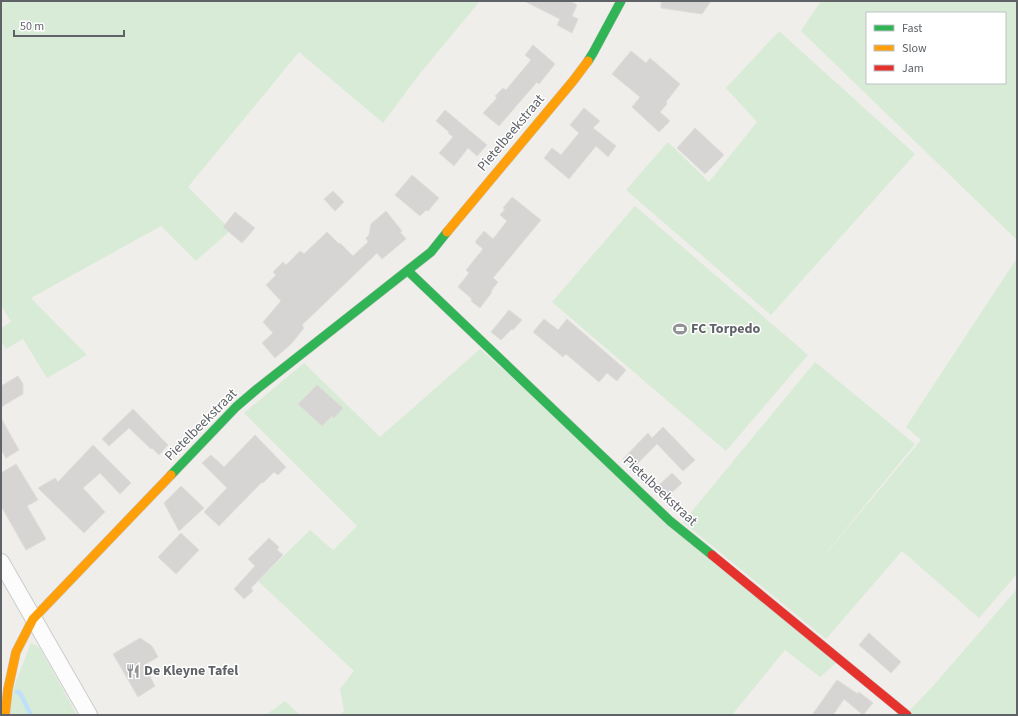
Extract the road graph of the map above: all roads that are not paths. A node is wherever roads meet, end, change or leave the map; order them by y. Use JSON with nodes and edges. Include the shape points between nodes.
{"nodes":[{"id":1,"x":621,"y":1,"type":"edge"},
{"id":2,"x":408,"y":272,"type":"junction"},
{"id":3,"x":1,"y":562,"type":"edge"},
{"id":4,"x":34,"y":619,"type":"junction"},
{"id":5,"x":5,"y":715,"type":"edge"},
{"id":6,"x":89,"y":715,"type":"edge"},
{"id":7,"x":907,"y":715,"type":"edge"}],
"edges":[{"from":1,"to":2,"type":"street","name":"Pietelbeekstraat","via":[[593,53],[573,81],[431,252]]},
{"from":2,"to":4,"type":"street","name":"Pietelbeekstraat","via":[[236,407]]},
{"from":2,"to":7,"type":"street","name":"Pietelbeekstraat","via":[[670,521]]},
{"from":3,"to":4,"type":"street"},
{"from":4,"to":5,"type":"street","name":"Pietelbeekstraat","via":[[16,652]]},
{"from":4,"to":6,"type":"street"}]}
